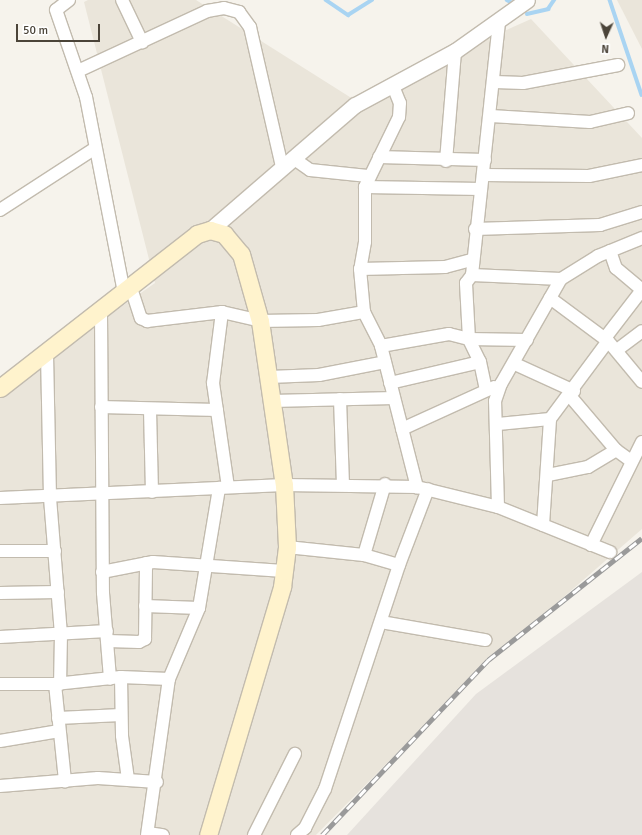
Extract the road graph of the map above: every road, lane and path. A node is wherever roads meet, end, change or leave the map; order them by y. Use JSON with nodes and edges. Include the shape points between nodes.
{"nodes":[{"id":1,"x":69,"y":0,"type":"edge"},
{"id":2,"x":122,"y":0,"type":"edge"},
{"id":3,"x":527,"y":0,"type":"edge"},
{"id":4,"x":500,"y":23,"type":"junction"},
{"id":5,"x":142,"y":42,"type":"junction"},
{"id":6,"x":455,"y":51,"type":"junction"},
{"id":7,"x":618,"y":65,"type":"dead end"},
{"id":8,"x":78,"y":71,"type":"junction"},
{"id":9,"x":495,"y":82,"type":"junction"},
{"id":10,"x":393,"y":86,"type":"junction"},
{"id":11,"x":628,"y":113,"type":"dead end"},
{"id":12,"x":491,"y":116,"type":"junction"},
{"id":13,"x":94,"y":149,"type":"junction"},
{"id":14,"x":379,"y":157,"type":"junction"},
{"id":15,"x":485,"y":160,"type":"junction"},
{"id":16,"x":446,"y":161,"type":"junction"},
{"id":17,"x":287,"y":163,"type":"junction"},
{"id":18,"x":642,"y":165,"type":"edge"},
{"id":19,"x":483,"y":175,"type":"junction"},
{"id":20,"x":366,"y":182,"type":"junction"},
{"id":21,"x":481,"y":189,"type":"junction"},
{"id":22,"x":0,"y":210,"type":"edge"},
{"id":23,"x":642,"y":212,"type":"edge"},
{"id":24,"x":475,"y":229,"type":"junction"},
{"id":25,"x":210,"y":230,"type":"junction"},
{"id":26,"x":642,"y":238,"type":"edge"},
{"id":27,"x":610,"y":251,"type":"junction"},
{"id":28,"x":472,"y":260,"type":"junction"},
{"id":29,"x":360,"y":269,"type":"junction"},
{"id":30,"x":472,"y":275,"type":"junction"},
{"id":31,"x":561,"y":279,"type":"junction"},
{"id":32,"x":642,"y":290,"type":"edge"},
{"id":33,"x":128,"y":291,"type":"junction"},
{"id":34,"x":550,"y":298,"type":"junction"},
{"id":35,"x":101,"y":312,"type":"junction"},
{"id":36,"x":222,"y":312,"type":"junction"},
{"id":37,"x":364,"y":312,"type":"junction"},
{"id":38,"x":260,"y":321,"type":"junction"},
{"id":39,"x":642,"y":330,"type":"edge"},
{"id":40,"x":469,"y":339,"type":"junction"},
{"id":41,"x":527,"y":340,"type":"junction"},
{"id":42,"x":610,"y":343,"type":"junction"},
{"id":43,"x":381,"y":346,"type":"junction"},
{"id":44,"x":47,"y":354,"type":"junction"},
{"id":45,"x":385,"y":362,"type":"junction"},
{"id":46,"x":480,"y":362,"type":"junction"},
{"id":47,"x":515,"y":364,"type":"junction"},
{"id":48,"x":269,"y":377,"type":"junction"},
{"id":49,"x":642,"y":382,"type":"edge"},
{"id":50,"x":390,"y":383,"type":"junction"},
{"id":51,"x":501,"y":384,"type":"junction"},
{"id":52,"x":0,"y":388,"type":"edge"},
{"id":53,"x":486,"y":390,"type":"junction"},
{"id":54,"x":572,"y":394,"type":"junction"},
{"id":55,"x":394,"y":398,"type":"junction"},
{"id":56,"x":340,"y":399,"type":"junction"},
{"id":57,"x":272,"y":401,"type":"junction"},
{"id":58,"x":101,"y":407,"type":"junction"},
{"id":59,"x":150,"y":410,"type":"junction"},
{"id":60,"x":217,"y":410,"type":"junction"},
{"id":61,"x":550,"y":419,"type":"junction"},
{"id":62,"x":498,"y":424,"type":"junction"},
{"id":63,"x":402,"y":429,"type":"junction"},
{"id":64,"x":642,"y":442,"type":"edge"},
{"id":65,"x":616,"y":450,"type":"junction"},
{"id":66,"x":631,"y":462,"type":"junction"},
{"id":67,"x":548,"y":475,"type":"junction"},
{"id":68,"x":343,"y":484,"type":"junction"},
{"id":69,"x":385,"y":484,"type":"junction"},
{"id":70,"x":284,"y":485,"type":"junction"},
{"id":71,"x":224,"y":487,"type":"junction"},
{"id":72,"x":422,"y":488,"type":"junction"},
{"id":73,"x":152,"y":492,"type":"junction"},
{"id":74,"x":103,"y":495,"type":"junction"},
{"id":75,"x":0,"y":498,"type":"edge"},
{"id":76,"x":50,"y":498,"type":"junction"},
{"id":77,"x":498,"y":507,"type":"junction"},
{"id":78,"x":542,"y":525,"type":"junction"},
{"id":79,"x":591,"y":545,"type":"junction"},
{"id":80,"x":287,"y":547,"type":"junction"},
{"id":81,"x":0,"y":551,"type":"edge"},
{"id":82,"x":55,"y":551,"type":"junction"},
{"id":83,"x":610,"y":552,"type":"dead end"},
{"id":84,"x":364,"y":555,"type":"junction"},
{"id":85,"x":146,"y":563,"type":"junction"},
{"id":86,"x":209,"y":564,"type":"junction"},
{"id":87,"x":399,"y":565,"type":"junction"},
{"id":88,"x":284,"y":571,"type":"junction"},
{"id":89,"x":102,"y":572,"type":"junction"},
{"id":90,"x":58,"y":592,"type":"junction"},
{"id":91,"x":0,"y":593,"type":"edge"},
{"id":92,"x":145,"y":606,"type":"junction"},
{"id":93,"x":199,"y":608,"type":"junction"},
{"id":94,"x":381,"y":622,"type":"junction"},
{"id":95,"x":61,"y":634,"type":"junction"},
{"id":96,"x":107,"y":636,"type":"junction"},
{"id":97,"x":0,"y":637,"type":"edge"},
{"id":98,"x":485,"y":640,"type":"dead end"},
{"id":99,"x":116,"y":678,"type":"junction"},
{"id":100,"x":169,"y":679,"type":"junction"},
{"id":101,"x":0,"y":684,"type":"edge"},
{"id":102,"x":58,"y":684,"type":"junction"},
{"id":103,"x":121,"y":715,"type":"junction"},
{"id":104,"x":58,"y":718,"type":"junction"},
{"id":105,"x":59,"y":731,"type":"junction"},
{"id":106,"x":0,"y":741,"type":"edge"},
{"id":107,"x":295,"y":754,"type":"dead end"},
{"id":108,"x":128,"y":779,"type":"junction"},
{"id":109,"x":65,"y":781,"type":"junction"},
{"id":110,"x":157,"y":782,"type":"junction"},
{"id":111,"x":0,"y":786,"type":"edge"},
{"id":112,"x":148,"y":834,"type":"edge"},
{"id":113,"x":163,"y":835,"type":"edge"},
{"id":114,"x":208,"y":835,"type":"edge"},
{"id":115,"x":254,"y":835,"type":"edge"},
{"id":116,"x":297,"y":835,"type":"edge"}],
"edges":[{"from":1,"to":8,"type":"street","via":[[56,10]]},
{"from":2,"to":5,"type":"street"},
{"from":3,"to":4,"type":"street"},
{"from":4,"to":6,"type":"street"},
{"from":4,"to":9,"type":"street"},
{"from":5,"to":8,"type":"street"},
{"from":5,"to":17,"type":"street","via":[[207,11],[224,8],[245,17]]},
{"from":6,"to":10,"type":"street"},
{"from":6,"to":16,"type":"street"},
{"from":7,"to":9,"type":"street","via":[[523,83]]},
{"from":8,"to":13,"type":"street"},
{"from":9,"to":12,"type":"street"},
{"from":10,"to":14,"type":"street","via":[[400,104],[399,117]]},
{"from":10,"to":17,"type":"street","via":[[355,105]]},
{"from":11,"to":12,"type":"street","via":[[590,122]]},
{"from":12,"to":15,"type":"street"},
{"from":13,"to":22,"type":"street"},
{"from":13,"to":33,"type":"street"},
{"from":14,"to":16,"type":"street"},
{"from":14,"to":20,"type":"street"},
{"from":15,"to":16,"type":"street"},
{"from":15,"to":19,"type":"street"},
{"from":17,"to":20,"type":"street"},
{"from":17,"to":25,"type":"street"},
{"from":18,"to":19,"type":"street","via":[[589,176]]},
{"from":19,"to":21,"type":"street"},
{"from":20,"to":21,"type":"street"},
{"from":20,"to":29,"type":"street","via":[[365,242]]},
{"from":21,"to":24,"type":"street"},
{"from":23,"to":24,"type":"street","via":[[600,225]]},
{"from":24,"to":28,"type":"street"},
{"from":25,"to":33,"type":"main road","via":[[197,234]]},
{"from":25,"to":38,"type":"main road","via":[[224,234],[240,254]]},
{"from":26,"to":27,"type":"street"},
{"from":27,"to":31,"type":"street"},
{"from":27,"to":32,"type":"street","via":[[616,268]]},
{"from":28,"to":29,"type":"street","via":[[446,266]]},
{"from":28,"to":30,"type":"street"},
{"from":29,"to":37,"type":"street"},
{"from":30,"to":31,"type":"street"},
{"from":30,"to":40,"type":"street","via":[[466,283]]},
{"from":31,"to":34,"type":"street"},
{"from":32,"to":42,"type":"street"},
{"from":33,"to":35,"type":"main road"},
{"from":33,"to":36,"type":"street","via":[[143,320]]},
{"from":34,"to":41,"type":"street"},
{"from":34,"to":42,"type":"street"},
{"from":35,"to":44,"type":"main road"},
{"from":35,"to":58,"type":"street"},
{"from":36,"to":38,"type":"street"},
{"from":36,"to":60,"type":"street","via":[[213,363]]},
{"from":37,"to":38,"type":"street","via":[[318,320]]},
{"from":37,"to":43,"type":"street"},
{"from":38,"to":48,"type":"main road"},
{"from":39,"to":42,"type":"street"},
{"from":40,"to":41,"type":"street"},
{"from":40,"to":43,"type":"street","via":[[450,334]]},
{"from":40,"to":46,"type":"street"},
{"from":41,"to":47,"type":"street"},
{"from":42,"to":49,"type":"street"},
{"from":42,"to":54,"type":"street"},
{"from":43,"to":45,"type":"street"},
{"from":44,"to":52,"type":"main road"},
{"from":44,"to":76,"type":"street"},
{"from":45,"to":48,"type":"street","via":[[319,375]]},
{"from":45,"to":50,"type":"street"},
{"from":46,"to":50,"type":"street"},
{"from":46,"to":53,"type":"street"},
{"from":47,"to":51,"type":"street"},
{"from":47,"to":54,"type":"street"},
{"from":48,"to":57,"type":"main road"},
{"from":50,"to":55,"type":"street"},
{"from":51,"to":53,"type":"street"},
{"from":51,"to":62,"type":"street","via":[[495,401]]},
{"from":53,"to":63,"type":"street"},
{"from":54,"to":61,"type":"street"},
{"from":54,"to":65,"type":"street"},
{"from":55,"to":56,"type":"street"},
{"from":55,"to":63,"type":"street"},
{"from":56,"to":57,"type":"street"},
{"from":56,"to":68,"type":"street"},
{"from":57,"to":70,"type":"main road"},
{"from":58,"to":59,"type":"street"},
{"from":58,"to":74,"type":"street"},
{"from":59,"to":60,"type":"street"},
{"from":59,"to":73,"type":"street"},
{"from":60,"to":71,"type":"street"},
{"from":61,"to":62,"type":"street"},
{"from":61,"to":67,"type":"street"},
{"from":62,"to":77,"type":"street"},
{"from":63,"to":72,"type":"street"},
{"from":64,"to":66,"type":"street"},
{"from":65,"to":66,"type":"street"},
{"from":65,"to":67,"type":"street","via":[[588,467]]},
{"from":66,"to":79,"type":"street"},
{"from":67,"to":78,"type":"street"},
{"from":68,"to":69,"type":"street"},
{"from":68,"to":70,"type":"street"},
{"from":69,"to":72,"type":"street"},
{"from":69,"to":84,"type":"street"},
{"from":70,"to":71,"type":"street"},
{"from":70,"to":80,"type":"main road"},
{"from":71,"to":73,"type":"street"},
{"from":71,"to":86,"type":"street"},
{"from":72,"to":77,"type":"street"},
{"from":72,"to":87,"type":"street"},
{"from":73,"to":74,"type":"street"},
{"from":74,"to":76,"type":"street"},
{"from":74,"to":89,"type":"street"},
{"from":75,"to":76,"type":"street"},
{"from":76,"to":82,"type":"street"},
{"from":77,"to":78,"type":"street"},
{"from":78,"to":79,"type":"street"},
{"from":79,"to":83,"type":"street"},
{"from":80,"to":84,"type":"street"},
{"from":80,"to":88,"type":"main road"},
{"from":81,"to":82,"type":"street"},
{"from":82,"to":90,"type":"street"},
{"from":84,"to":87,"type":"street"},
{"from":85,"to":86,"type":"street"},
{"from":85,"to":89,"type":"street"},
{"from":85,"to":92,"type":"street"},
{"from":86,"to":88,"type":"street"},
{"from":86,"to":93,"type":"street"},
{"from":87,"to":94,"type":"street"},
{"from":88,"to":114,"type":"main road"},
{"from":89,"to":96,"type":"street"},
{"from":90,"to":91,"type":"street"},
{"from":90,"to":95,"type":"street"},
{"from":92,"to":93,"type":"street"},
{"from":92,"to":96,"type":"street","via":[[142,641]]},
{"from":93,"to":100,"type":"street"},
{"from":94,"to":98,"type":"street"},
{"from":94,"to":116,"type":"street","via":[[326,789],[305,828]]},
{"from":95,"to":96,"type":"street"},
{"from":95,"to":97,"type":"street"},
{"from":95,"to":102,"type":"street"},
{"from":96,"to":99,"type":"street"},
{"from":99,"to":100,"type":"street"},
{"from":99,"to":102,"type":"street"},
{"from":99,"to":103,"type":"street"},
{"from":100,"to":110,"type":"street"},
{"from":101,"to":102,"type":"street"},
{"from":102,"to":104,"type":"street"},
{"from":103,"to":104,"type":"street"},
{"from":103,"to":108,"type":"street"},
{"from":104,"to":105,"type":"street"},
{"from":105,"to":106,"type":"street"},
{"from":105,"to":109,"type":"street"},
{"from":107,"to":115,"type":"street"},
{"from":108,"to":109,"type":"street"},
{"from":108,"to":110,"type":"street"},
{"from":109,"to":111,"type":"street"},
{"from":110,"to":112,"type":"street"},
{"from":112,"to":113,"type":"street"}]}
